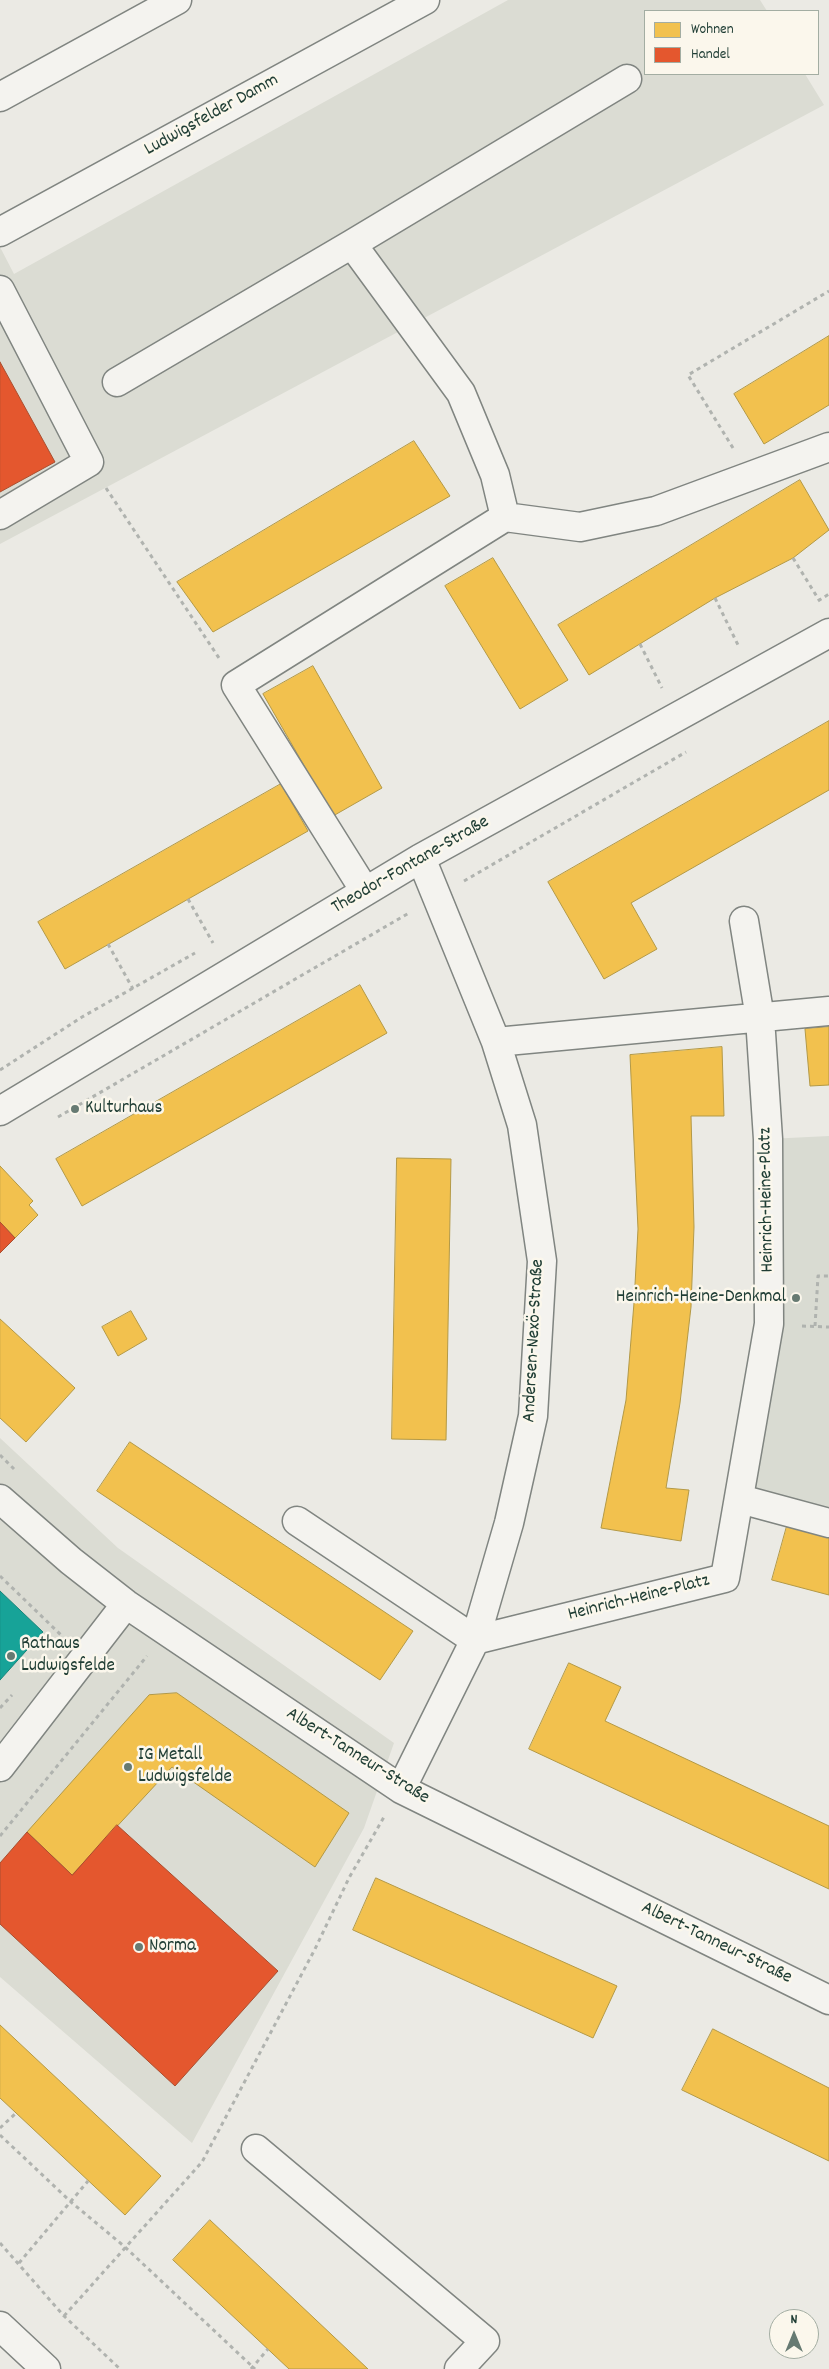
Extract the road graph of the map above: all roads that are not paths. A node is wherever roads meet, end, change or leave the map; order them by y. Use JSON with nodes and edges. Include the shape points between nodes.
{"nodes":[{"id":1,"x":177,"y":0,"type":"edge"},
{"id":2,"x":425,"y":0,"type":"edge"},
{"id":3,"x":627,"y":78,"type":"dead end"},
{"id":4,"x":0,"y":97,"type":"edge"},
{"id":5,"x":0,"y":232,"type":"edge"},
{"id":6,"x":352,"y":244,"type":"junction"},
{"id":7,"x":0,"y":290,"type":"edge"},
{"id":8,"x":117,"y":382,"type":"dead end"},
{"id":9,"x":829,"y":447,"type":"edge"},
{"id":10,"x":0,"y":516,"type":"edge"},
{"id":11,"x":504,"y":517,"type":"junction"},
{"id":12,"x":829,"y":633,"type":"edge"},
{"id":13,"x":422,"y":858,"type":"junction"},
{"id":14,"x":365,"y":891,"type":"junction"},
{"id":15,"x":744,"y":920,"type":"dead end"},
{"id":16,"x":829,"y":1011,"type":"edge"},
{"id":17,"x":760,"y":1018,"type":"junction"},
{"id":18,"x":496,"y":1042,"type":"junction"},
{"id":19,"x":0,"y":1111,"type":"edge"},
{"id":20,"x":0,"y":1499,"type":"edge"},
{"id":21,"x":740,"y":1499,"type":"junction"},
{"id":22,"x":297,"y":1521,"type":"dead end"},
{"id":23,"x":829,"y":1523,"type":"edge"},
{"id":24,"x":126,"y":1604,"type":"junction"},
{"id":25,"x":475,"y":1640,"type":"junction"},
{"id":26,"x":0,"y":1767,"type":"edge"},
{"id":27,"x":401,"y":1789,"type":"junction"},
{"id":28,"x":829,"y":2000,"type":"edge"},
{"id":29,"x":256,"y":2149,"type":"dead end"},
{"id":30,"x":0,"y":2326,"type":"edge"},
{"id":31,"x":46,"y":2369,"type":"edge"},
{"id":32,"x":459,"y":2369,"type":"edge"}],
"edges":[{"from":1,"to":4,"type":"main road"},
{"from":2,"to":5,"type":"main road","name":"Ludwigsfelder Damm"},
{"from":3,"to":6,"type":"main road"},
{"from":6,"to":8,"type":"main road"},
{"from":6,"to":11,"type":"main road","via":[[461,393],[495,475]]},
{"from":7,"to":10,"type":"main road","via":[[89,462]]},
{"from":9,"to":11,"type":"main road","via":[[656,511],[580,527]]},
{"from":11,"to":14,"type":"main road","via":[[236,685]]},
{"from":12,"to":13,"type":"main road","name":"Theodor-Fontane-Straße"},
{"from":13,"to":14,"type":"main road","name":"Theodor-Fontane-Straße"},
{"from":13,"to":18,"type":"main road","name":"Andersen-Nexö-Straße"},
{"from":14,"to":19,"type":"main road","name":"Theodor-Fontane-Straße"},
{"from":15,"to":17,"type":"main road","name":"Heinrich-Heine-Platz"},
{"from":16,"to":17,"type":"main road"},
{"from":17,"to":18,"type":"main road"},
{"from":17,"to":21,"type":"main road","name":"Heinrich-Heine-Platz","via":[[768,1139],[769,1324]]},
{"from":18,"to":25,"type":"main road","name":"Andersen-Nexö-Straße","via":[[522,1125],[542,1261],[533,1416],[509,1523]]},
{"from":20,"to":24,"type":"main road","name":"Albert-Tanneur-Straße"},
{"from":21,"to":23,"type":"main road"},
{"from":21,"to":25,"type":"main road","name":"Heinrich-Heine-Platz","via":[[725,1578]]},
{"from":22,"to":25,"type":"main road"},
{"from":24,"to":26,"type":"main road"},
{"from":24,"to":27,"type":"main road","name":"Albert-Tanneur-Straße"},
{"from":25,"to":27,"type":"main road","name":"Andersen-Nexö-Straße"},
{"from":27,"to":28,"type":"main road","name":"Albert-Tanneur-Straße"},
{"from":29,"to":32,"type":"main road","via":[[485,2341]]},
{"from":30,"to":31,"type":"main road"}]}
